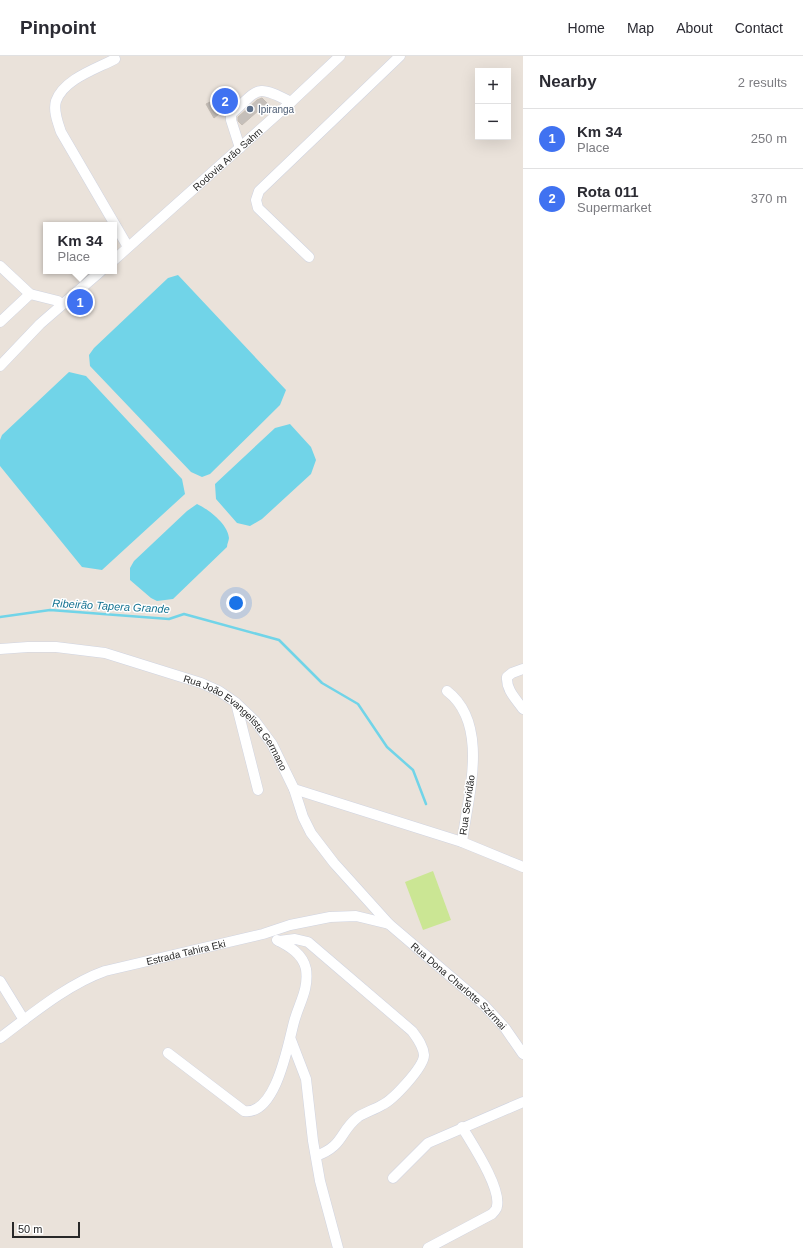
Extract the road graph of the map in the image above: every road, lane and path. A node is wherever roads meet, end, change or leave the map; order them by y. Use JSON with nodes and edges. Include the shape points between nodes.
{"nodes":[{"id":1,"x":340,"y":56,"type":"edge"},
{"id":2,"x":400,"y":56,"type":"edge"},
{"id":3,"x":115,"y":59,"type":"dead end"},
{"id":4,"x":291,"y":102,"type":"junction"},
{"id":5,"x":240,"y":148,"type":"junction"},
{"id":6,"x":113,"y":222,"type":"edge"},
{"id":7,"x":117,"y":228,"type":"edge"},
{"id":8,"x":128,"y":247,"type":"junction"},
{"id":9,"x":117,"y":257,"type":"edge"},
{"id":10,"x":308,"y":257,"type":"dead end"},
{"id":11,"x":0,"y":266,"type":"edge"},
{"id":12,"x":98,"y":274,"type":"edge"},
{"id":13,"x":30,"y":294,"type":"junction"},
{"id":14,"x":58,"y":301,"type":"dead end"},
{"id":15,"x":0,"y":322,"type":"edge"},
{"id":16,"x":0,"y":366,"type":"edge"},
{"id":17,"x":0,"y":649,"type":"edge"},
{"id":18,"x":523,"y":669,"type":"edge"},
{"id":19,"x":447,"y":691,"type":"dead end"},
{"id":20,"x":235,"y":702,"type":"junction"},
{"id":21,"x":523,"y":708,"type":"edge"},
{"id":22,"x":294,"y":789,"type":"junction"},
{"id":23,"x":258,"y":790,"type":"dead end"},
{"id":24,"x":462,"y":842,"type":"junction"},
{"id":25,"x":523,"y":867,"type":"edge"},
{"id":26,"x":389,"y":924,"type":"junction"},
{"id":27,"x":263,"y":934,"type":"junction"},
{"id":28,"x":279,"y":941,"type":"junction"},
{"id":29,"x":0,"y":981,"type":"edge"},
{"id":30,"x":24,"y":1020,"type":"junction"},
{"id":31,"x":0,"y":1038,"type":"edge"},
{"id":32,"x":291,"y":1040,"type":"junction"},
{"id":33,"x":168,"y":1053,"type":"dead end"},
{"id":34,"x":523,"y":1054,"type":"edge"},
{"id":35,"x":523,"y":1102,"type":"edge"},
{"id":36,"x":462,"y":1127,"type":"junction"},
{"id":37,"x":316,"y":1156,"type":"junction"},
{"id":38,"x":393,"y":1178,"type":"dead end"},
{"id":39,"x":338,"y":1248,"type":"edge"},
{"id":40,"x":428,"y":1248,"type":"edge"}],
"edges":[{"from":1,"to":4,"type":"street","name":"Rodovia Arão Sahm"},
{"from":2,"to":10,"type":"street","via":[[259,192],[256,200],[258,208]]},
{"from":3,"to":6,"type":"street","via":[[81,76],[64,88],[56,102],[61,132]]},
{"from":4,"to":5,"type":"street","name":"Rodovia Arão Sahm"},
{"from":4,"to":5,"type":"street","via":[[267,90],[257,91],[231,114]]},
{"from":5,"to":8,"type":"street","name":"Rodovia Arão Sahm"},
{"from":7,"to":8,"type":"street"},
{"from":8,"to":9,"type":"street","name":"Rodovia Arão Sahm"},
{"from":11,"to":13,"type":"street"},
{"from":12,"to":16,"type":"street","via":[[40,324]]},
{"from":13,"to":14,"type":"street"},
{"from":13,"to":15,"type":"street"},
{"from":17,"to":20,"type":"street","name":"Rua João Evangelista Germano","via":[[56,647],[105,653],[201,683]]},
{"from":18,"to":21,"type":"street","via":[[507,677],[506,683]]},
{"from":19,"to":24,"type":"street","name":"Rua Servidão","via":[[456,698],[465,712],[472,730],[474,747]]},
{"from":20,"to":22,"type":"street","name":"Rua João Evangelista Germano","via":[[255,721],[272,744]]},
{"from":20,"to":23,"type":"street"},
{"from":22,"to":24,"type":"street"},
{"from":22,"to":26,"type":"street","name":"Rua João Evangelista Germano","via":[[311,833],[334,863]]},
{"from":24,"to":25,"type":"street"},
{"from":26,"to":27,"type":"street","name":"Estrada Tahira Eki","via":[[356,916],[330,917],[290,925]]},
{"from":26,"to":34,"type":"street","name":"Rua Dona Charlotte Szirmai","via":[[484,1005],[505,1028]]},
{"from":27,"to":28,"type":"street"},
{"from":27,"to":30,"type":"street","name":"Estrada Tahira Eki","via":[[105,971],[89,977]]},
{"from":28,"to":32,"type":"street","via":[[298,953],[306,968],[306,990],[294,1022]]},
{"from":28,"to":37,"type":"street","via":[[296,939],[308,942],[412,1031],[423,1046],[424,1057],[418,1069],[394,1096],[384,1105],[357,1118],[337,1144]]},
{"from":29,"to":30,"type":"street"},
{"from":30,"to":31,"type":"street","name":"Estrada Tahira Eki"},
{"from":32,"to":33,"type":"street","via":[[273,1088],[258,1109],[251,1112],[244,1111]]},
{"from":32,"to":37,"type":"street","via":[[306,1079]]},
{"from":35,"to":36,"type":"street","via":[[505,1112]]},
{"from":36,"to":38,"type":"street","via":[[428,1143]]},
{"from":36,"to":40,"type":"street","via":[[489,1172],[497,1206],[492,1214]]},
{"from":37,"to":39,"type":"street"}]}
